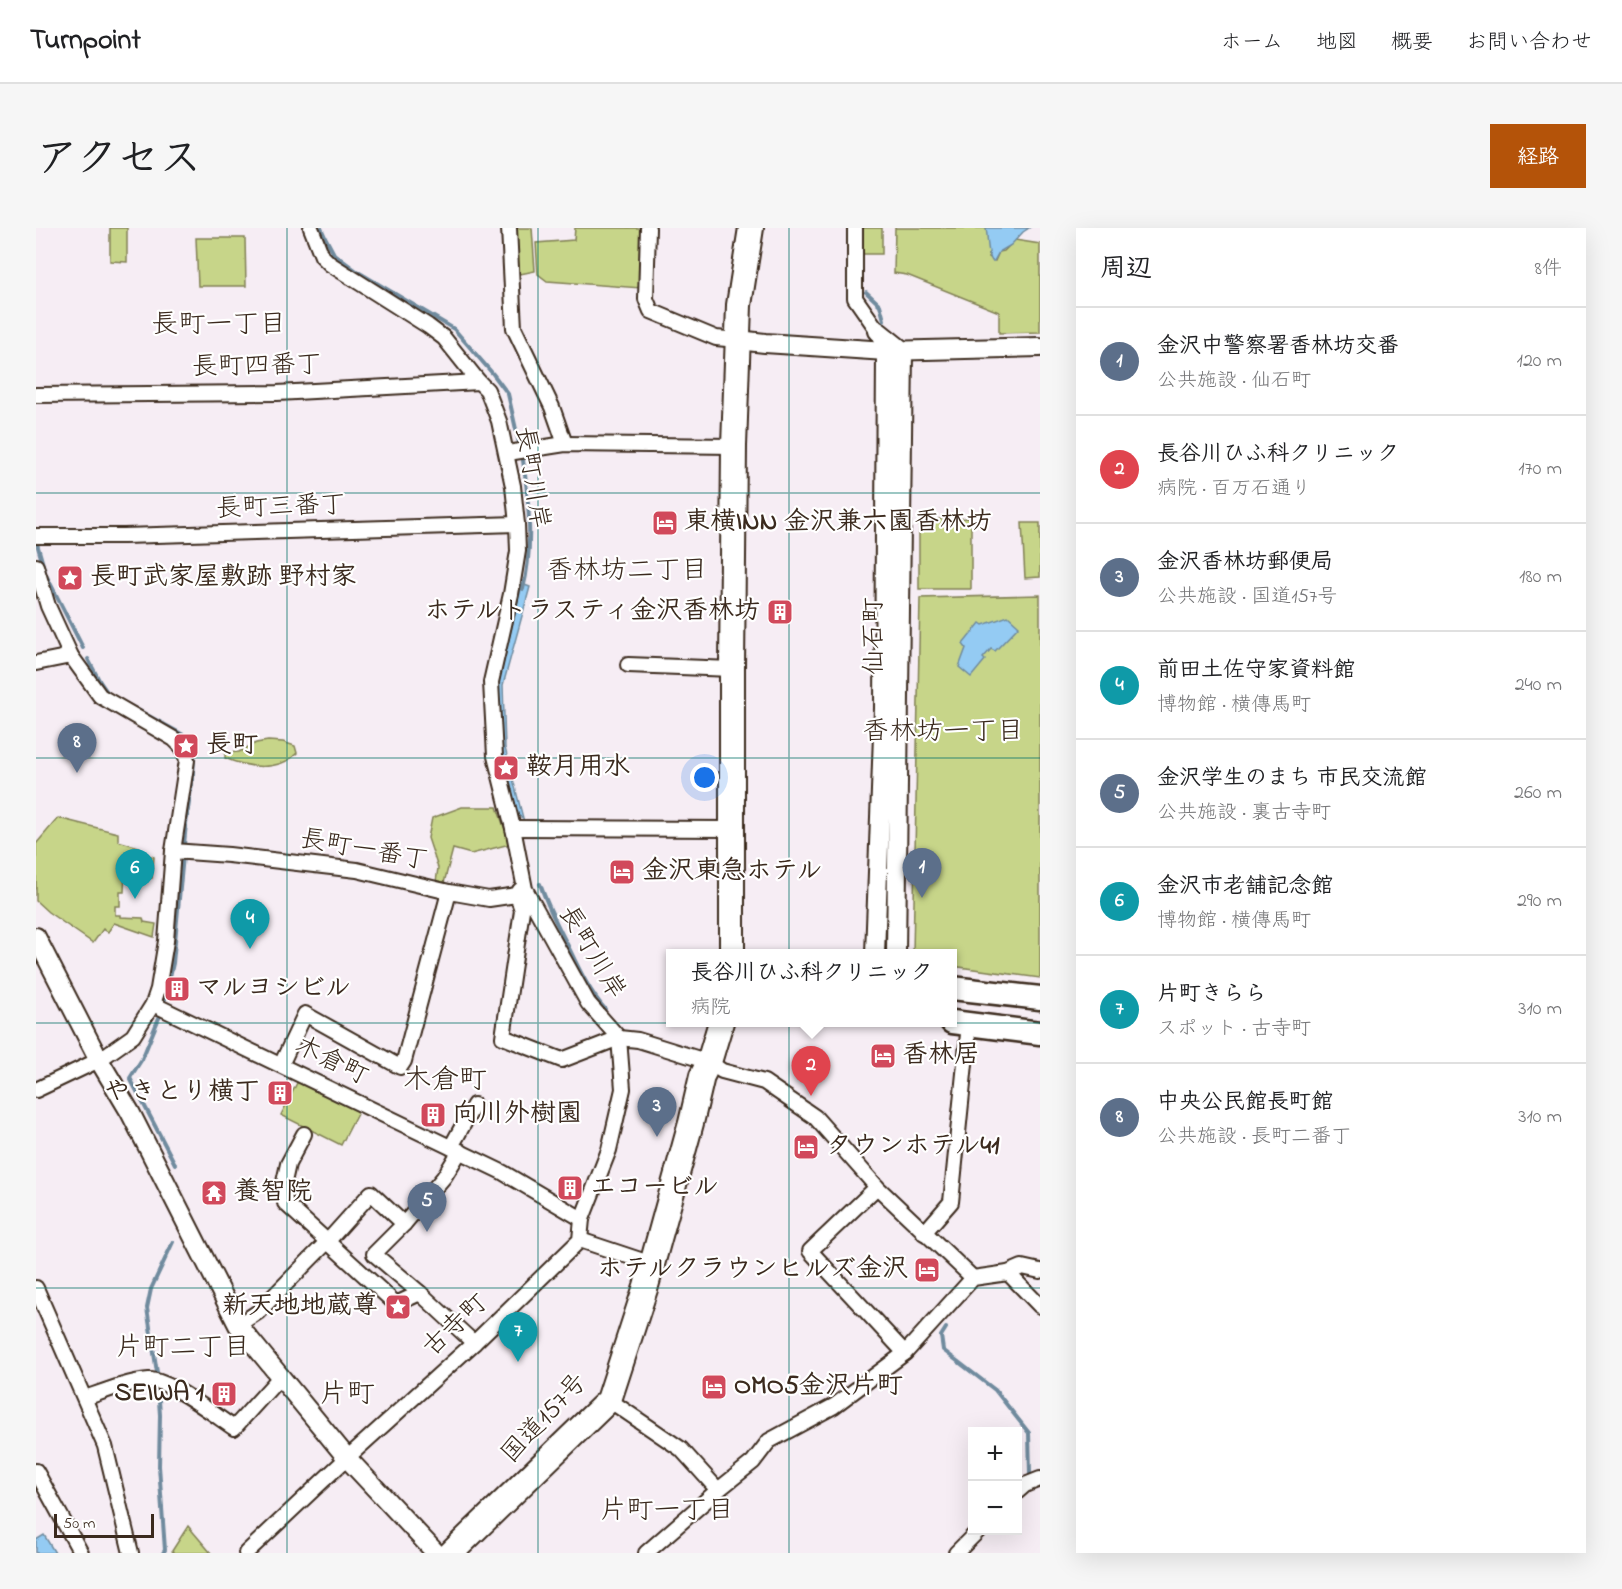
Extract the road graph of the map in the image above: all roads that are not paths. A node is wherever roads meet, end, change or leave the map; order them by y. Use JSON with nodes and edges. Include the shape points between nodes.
{"nodes":[{"id":1,"x":311,"y":228,"type":"edge"},
{"id":2,"x":508,"y":228,"type":"edge"},
{"id":3,"x":648,"y":228,"type":"edge"},
{"id":4,"x":751,"y":228,"type":"edge"},
{"id":5,"x":855,"y":228,"type":"edge"},
{"id":6,"x":878,"y":331,"type":"joint"},
{"id":7,"x":738,"y":340,"type":"junction"},
{"id":8,"x":1040,"y":347,"type":"edge"},
{"id":9,"x":895,"y":351,"type":"junction"},
{"id":10,"x":479,"y":382,"type":"junction"},
{"id":11,"x":36,"y":395,"type":"edge"},
{"id":12,"x":565,"y":444,"type":"junction"},
{"id":13,"x":734,"y":446,"type":"junction"},
{"id":14,"x":510,"y":453,"type":"junction"},
{"id":15,"x":517,"y":524,"type":"junction"},
{"id":16,"x":41,"y":536,"type":"edge"},
{"id":17,"x":36,"y":566,"type":"edge"},
{"id":18,"x":71,"y":656,"type":"junction"},
{"id":19,"x":36,"y":663,"type":"edge"},
{"id":20,"x":628,"y":665,"type":"dead end"},
{"id":21,"x":732,"y":669,"type":"junction"},
{"id":22,"x":892,"y":707,"type":"junction"},
{"id":23,"x":520,"y":828,"type":"junction"},
{"id":24,"x":732,"y":829,"type":"junction"},
{"id":25,"x":179,"y":851,"type":"junction"},
{"id":26,"x":524,"y":882,"type":"junction"},
{"id":27,"x":449,"y":892,"type":"junction"},
{"id":28,"x":517,"y":895,"type":"junction"},
{"id":29,"x":36,"y":937,"type":"edge"},
{"id":30,"x":732,"y":949,"type":"edge"},
{"id":31,"x":875,"y":949,"type":"edge"},
{"id":32,"x":896,"y":949,"type":"edge"},
{"id":33,"x":957,"y":989,"type":"edge"},
{"id":34,"x":1040,"y":998,"type":"edge"},
{"id":35,"x":153,"y":1004,"type":"junction"},
{"id":36,"x":961,"y":1023,"type":"edge"},
{"id":37,"x":719,"y":1027,"type":"edge"},
{"id":38,"x":1040,"y":1033,"type":"edge"},
{"id":39,"x":619,"y":1038,"type":"junction"},
{"id":40,"x":99,"y":1060,"type":"junction"},
{"id":41,"x":709,"y":1062,"type":"junction"},
{"id":42,"x":280,"y":1065,"type":"junction"},
{"id":43,"x":36,"y":1090,"type":"edge"},
{"id":44,"x":474,"y":1105,"type":"dead end"},
{"id":45,"x":304,"y":1134,"type":"dead end"},
{"id":46,"x":455,"y":1149,"type":"junction"},
{"id":47,"x":877,"y":1187,"type":"junction"},
{"id":48,"x":582,"y":1219,"type":"junction"},
{"id":49,"x":404,"y":1224,"type":"junction"},
{"id":50,"x":924,"y":1233,"type":"junction"},
{"id":51,"x":580,"y":1239,"type":"junction"},
{"id":52,"x":327,"y":1242,"type":"junction"},
{"id":53,"x":652,"y":1264,"type":"junction"},
{"id":54,"x":1040,"y":1271,"type":"edge"},
{"id":55,"x":1008,"y":1272,"type":"junction"},
{"id":56,"x":973,"y":1278,"type":"junction"},
{"id":57,"x":36,"y":1288,"type":"edge"},
{"id":58,"x":420,"y":1293,"type":"junction"},
{"id":59,"x":1040,"y":1306,"type":"edge"},
{"id":60,"x":238,"y":1325,"type":"junction"},
{"id":61,"x":474,"y":1343,"type":"junction"},
{"id":62,"x":905,"y":1353,"type":"junction"},
{"id":63,"x":281,"y":1376,"type":"junction"},
{"id":64,"x":85,"y":1398,"type":"junction"},
{"id":65,"x":609,"y":1400,"type":"junction"},
{"id":66,"x":347,"y":1458,"type":"junction"},
{"id":67,"x":36,"y":1471,"type":"edge"},
{"id":68,"x":1040,"y":1479,"type":"edge"},
{"id":69,"x":1022,"y":1488,"type":"edge"},
{"id":70,"x":718,"y":1490,"type":"junction"},
{"id":71,"x":975,"y":1535,"type":"edge"},
{"id":72,"x":962,"y":1551,"type":"edge"},
{"id":73,"x":81,"y":1553,"type":"edge"},
{"id":74,"x":131,"y":1553,"type":"edge"},
{"id":75,"x":246,"y":1553,"type":"edge"},
{"id":76,"x":436,"y":1553,"type":"edge"},
{"id":77,"x":451,"y":1553,"type":"edge"},
{"id":78,"x":646,"y":1553,"type":"edge"}],
"edges":[{"from":1,"to":10,"type":"street","name":"長町川岸","via":[[322,256],[330,264],[444,338]]},
{"from":2,"to":12,"type":"street","via":[[514,328]]},
{"from":3,"to":7,"type":"street","via":[[646,298],[651,311],[716,338]]},
{"from":4,"to":7,"type":"highway","via":[[739,305]]},
{"from":5,"to":6,"type":"street","via":[[855,298]]},
{"from":6,"to":9,"type":"street"},
{"from":7,"to":9,"type":"street"},
{"from":7,"to":13,"type":"highway"},
{"from":8,"to":9,"type":"street"},
{"from":9,"to":22,"type":"street","name":"仙石町"},
{"from":10,"to":11,"type":"street","name":"長町四番丁","via":[[277,393]]},
{"from":10,"to":14,"type":"street","name":"長町川岸","via":[[487,390]]},
{"from":12,"to":13,"type":"street"},
{"from":12,"to":14,"type":"street"},
{"from":13,"to":21,"type":"highway"},
{"from":14,"to":15,"type":"street","name":"長町川岸"},
{"from":15,"to":16,"type":"street","name":"長町三番丁"},
{"from":15,"to":23,"type":"street","name":"長町川岸","via":[[518,551],[511,594],[490,682],[495,756]]},
{"from":17,"to":18,"type":"street","via":[[48,606]]},
{"from":18,"to":19,"type":"street"},
{"from":18,"to":25,"type":"street","via":[[100,696],[183,748],[187,760]]},
{"from":20,"to":21,"type":"street"},
{"from":21,"to":24,"type":"highway"},
{"from":22,"to":31,"type":"street","name":"仙石町"},
{"from":22,"to":32,"type":"street","name":"仙石町"},
{"from":23,"to":24,"type":"street"},
{"from":23,"to":26,"type":"street","name":"長町川岸"},
{"from":24,"to":30,"type":"highway"},
{"from":25,"to":27,"type":"street","name":"長町一番丁","via":[[357,870]]},
{"from":25,"to":35,"type":"street"},
{"from":26,"to":28,"type":"street"},
{"from":26,"to":39,"type":"street","name":"長町川岸","via":[[588,1004]]},
{"from":27,"to":28,"type":"street","name":"長町一番丁","via":[[489,899]]},
{"from":27,"to":42,"type":"street","via":[[400,1066],[305,1014]]},
{"from":28,"to":39,"type":"street","via":[[522,910],[503,1037],[562,1060]]},
{"from":29,"to":40,"type":"street"},
{"from":33,"to":34,"type":"main road"},
{"from":35,"to":40,"type":"street","via":[[133,1036]]},
{"from":35,"to":42,"type":"street","name":"木倉町"},
{"from":36,"to":38,"type":"main road"},
{"from":36,"to":50,"type":"street","via":[[951,1202]]},
{"from":37,"to":41,"type":"highway","name":"国道157号"},
{"from":39,"to":41,"type":"street"},
{"from":39,"to":48,"type":"street","via":[[622,1089],[609,1150]]},
{"from":40,"to":43,"type":"street"},
{"from":40,"to":60,"type":"street","via":[[130,1112]]},
{"from":41,"to":47,"type":"street","via":[[722,1071],[764,1082],[815,1117]]},
{"from":41,"to":53,"type":"highway","name":"国道157号"},
{"from":42,"to":46,"type":"street","name":"木倉町"},
{"from":44,"to":46,"type":"street"},
{"from":45,"to":52,"type":"street","via":[[288,1164],[285,1203]]},
{"from":46,"to":48,"type":"street","name":"木倉町"},
{"from":46,"to":49,"type":"street","via":[[444,1177]]},
{"from":47,"to":50,"type":"street"},
{"from":47,"to":62,"type":"street","via":[[810,1251]]},
{"from":48,"to":51,"type":"street"},
{"from":49,"to":52,"type":"street","via":[[371,1193]]},
{"from":49,"to":58,"type":"street","via":[[374,1254]]},
{"from":50,"to":56,"type":"street"},
{"from":51,"to":53,"type":"street"},
{"from":51,"to":61,"type":"street","name":"古寺町"},
{"from":52,"to":58,"type":"street","via":[[396,1304]]},
{"from":52,"to":60,"type":"street","via":[[258,1312]]},
{"from":53,"to":65,"type":"highway","name":"国道157号"},
{"from":54,"to":55,"type":"street","via":[[1022,1267]]},
{"from":55,"to":56,"type":"street"},
{"from":55,"to":59,"type":"street"},
{"from":56,"to":62,"type":"street"},
{"from":57,"to":64,"type":"street"},
{"from":58,"to":61,"type":"street"},
{"from":60,"to":63,"type":"street"},
{"from":61,"to":66,"type":"street","name":"古寺町"},
{"from":62,"to":70,"type":"street","via":[[834,1406],[769,1441],[753,1462]]},
{"from":63,"to":64,"type":"street","via":[[234,1428],[181,1392],[151,1380]]},
{"from":63,"to":66,"type":"street"},
{"from":64,"to":74,"type":"street","via":[[105,1446]]},
{"from":65,"to":70,"type":"street","via":[[681,1449]]},
{"from":65,"to":77,"type":"highway","name":"国道157号"},
{"from":66,"to":75,"type":"street","name":"古寺町"},
{"from":66,"to":76,"type":"street"},
{"from":67,"to":73,"type":"street"},
{"from":68,"to":69,"type":"street"},
{"from":70,"to":78,"type":"street"},
{"from":71,"to":72,"type":"street"}]}
